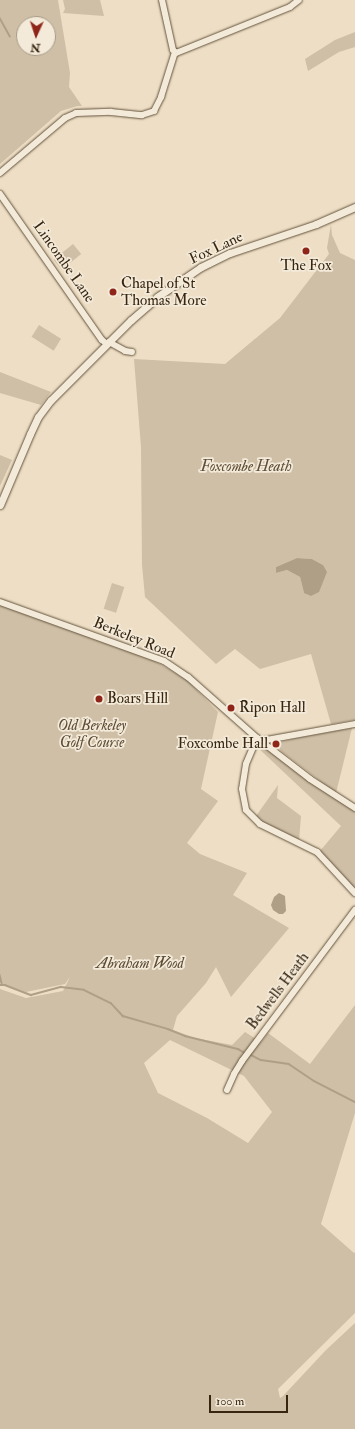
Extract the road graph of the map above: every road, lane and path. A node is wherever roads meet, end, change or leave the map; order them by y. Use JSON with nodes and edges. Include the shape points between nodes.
{"nodes":[{"id":1,"x":162,"y":0,"type":"edge"},
{"id":2,"x":299,"y":0,"type":"edge"},
{"id":3,"x":174,"y":52,"type":"junction"},
{"id":4,"x":0,"y":173,"type":"edge"},
{"id":5,"x":0,"y":194,"type":"edge"},
{"id":6,"x":355,"y":207,"type":"edge"},
{"id":7,"x":108,"y":343,"type":"junction"},
{"id":8,"x":132,"y":352,"type":"dead end"},
{"id":9,"x":0,"y":506,"type":"edge"},
{"id":10,"x":0,"y":602,"type":"edge"},
{"id":11,"x":355,"y":724,"type":"edge"},
{"id":12,"x":259,"y":739,"type":"junction"},
{"id":13,"x":355,"y":808,"type":"edge"},
{"id":14,"x":355,"y":893,"type":"edge"},
{"id":15,"x":355,"y":910,"type":"edge"},
{"id":16,"x":228,"y":1090,"type":"dead end"}],
"edges":[{"from":1,"to":3,"type":"street"},
{"from":2,"to":3,"type":"street","via":[[276,13]]},
{"from":3,"to":4,"type":"street","via":[[161,97],[154,111],[142,115],[76,113],[66,118]]},
{"from":5,"to":7,"type":"street","name":"Lincombe Lane","via":[[102,340]]},
{"from":6,"to":7,"type":"street","name":"Fox Lane","via":[[316,224],[230,253],[201,267],[157,297]]},
{"from":7,"to":8,"type":"street"},
{"from":7,"to":9,"type":"street","name":"Fox Lane","via":[[51,400],[38,417]]},
{"from":10,"to":12,"type":"street","name":"Berkeley Road","via":[[164,661],[188,677]]},
{"from":11,"to":12,"type":"street"},
{"from":12,"to":13,"type":"street","name":"Berkeley Road","via":[[310,779]]},
{"from":12,"to":14,"type":"street","via":[[246,764],[242,789],[246,810],[260,824],[317,852]]},
{"from":15,"to":16,"type":"street","name":"Bedwells Heath","via":[[242,1061]]}]}
